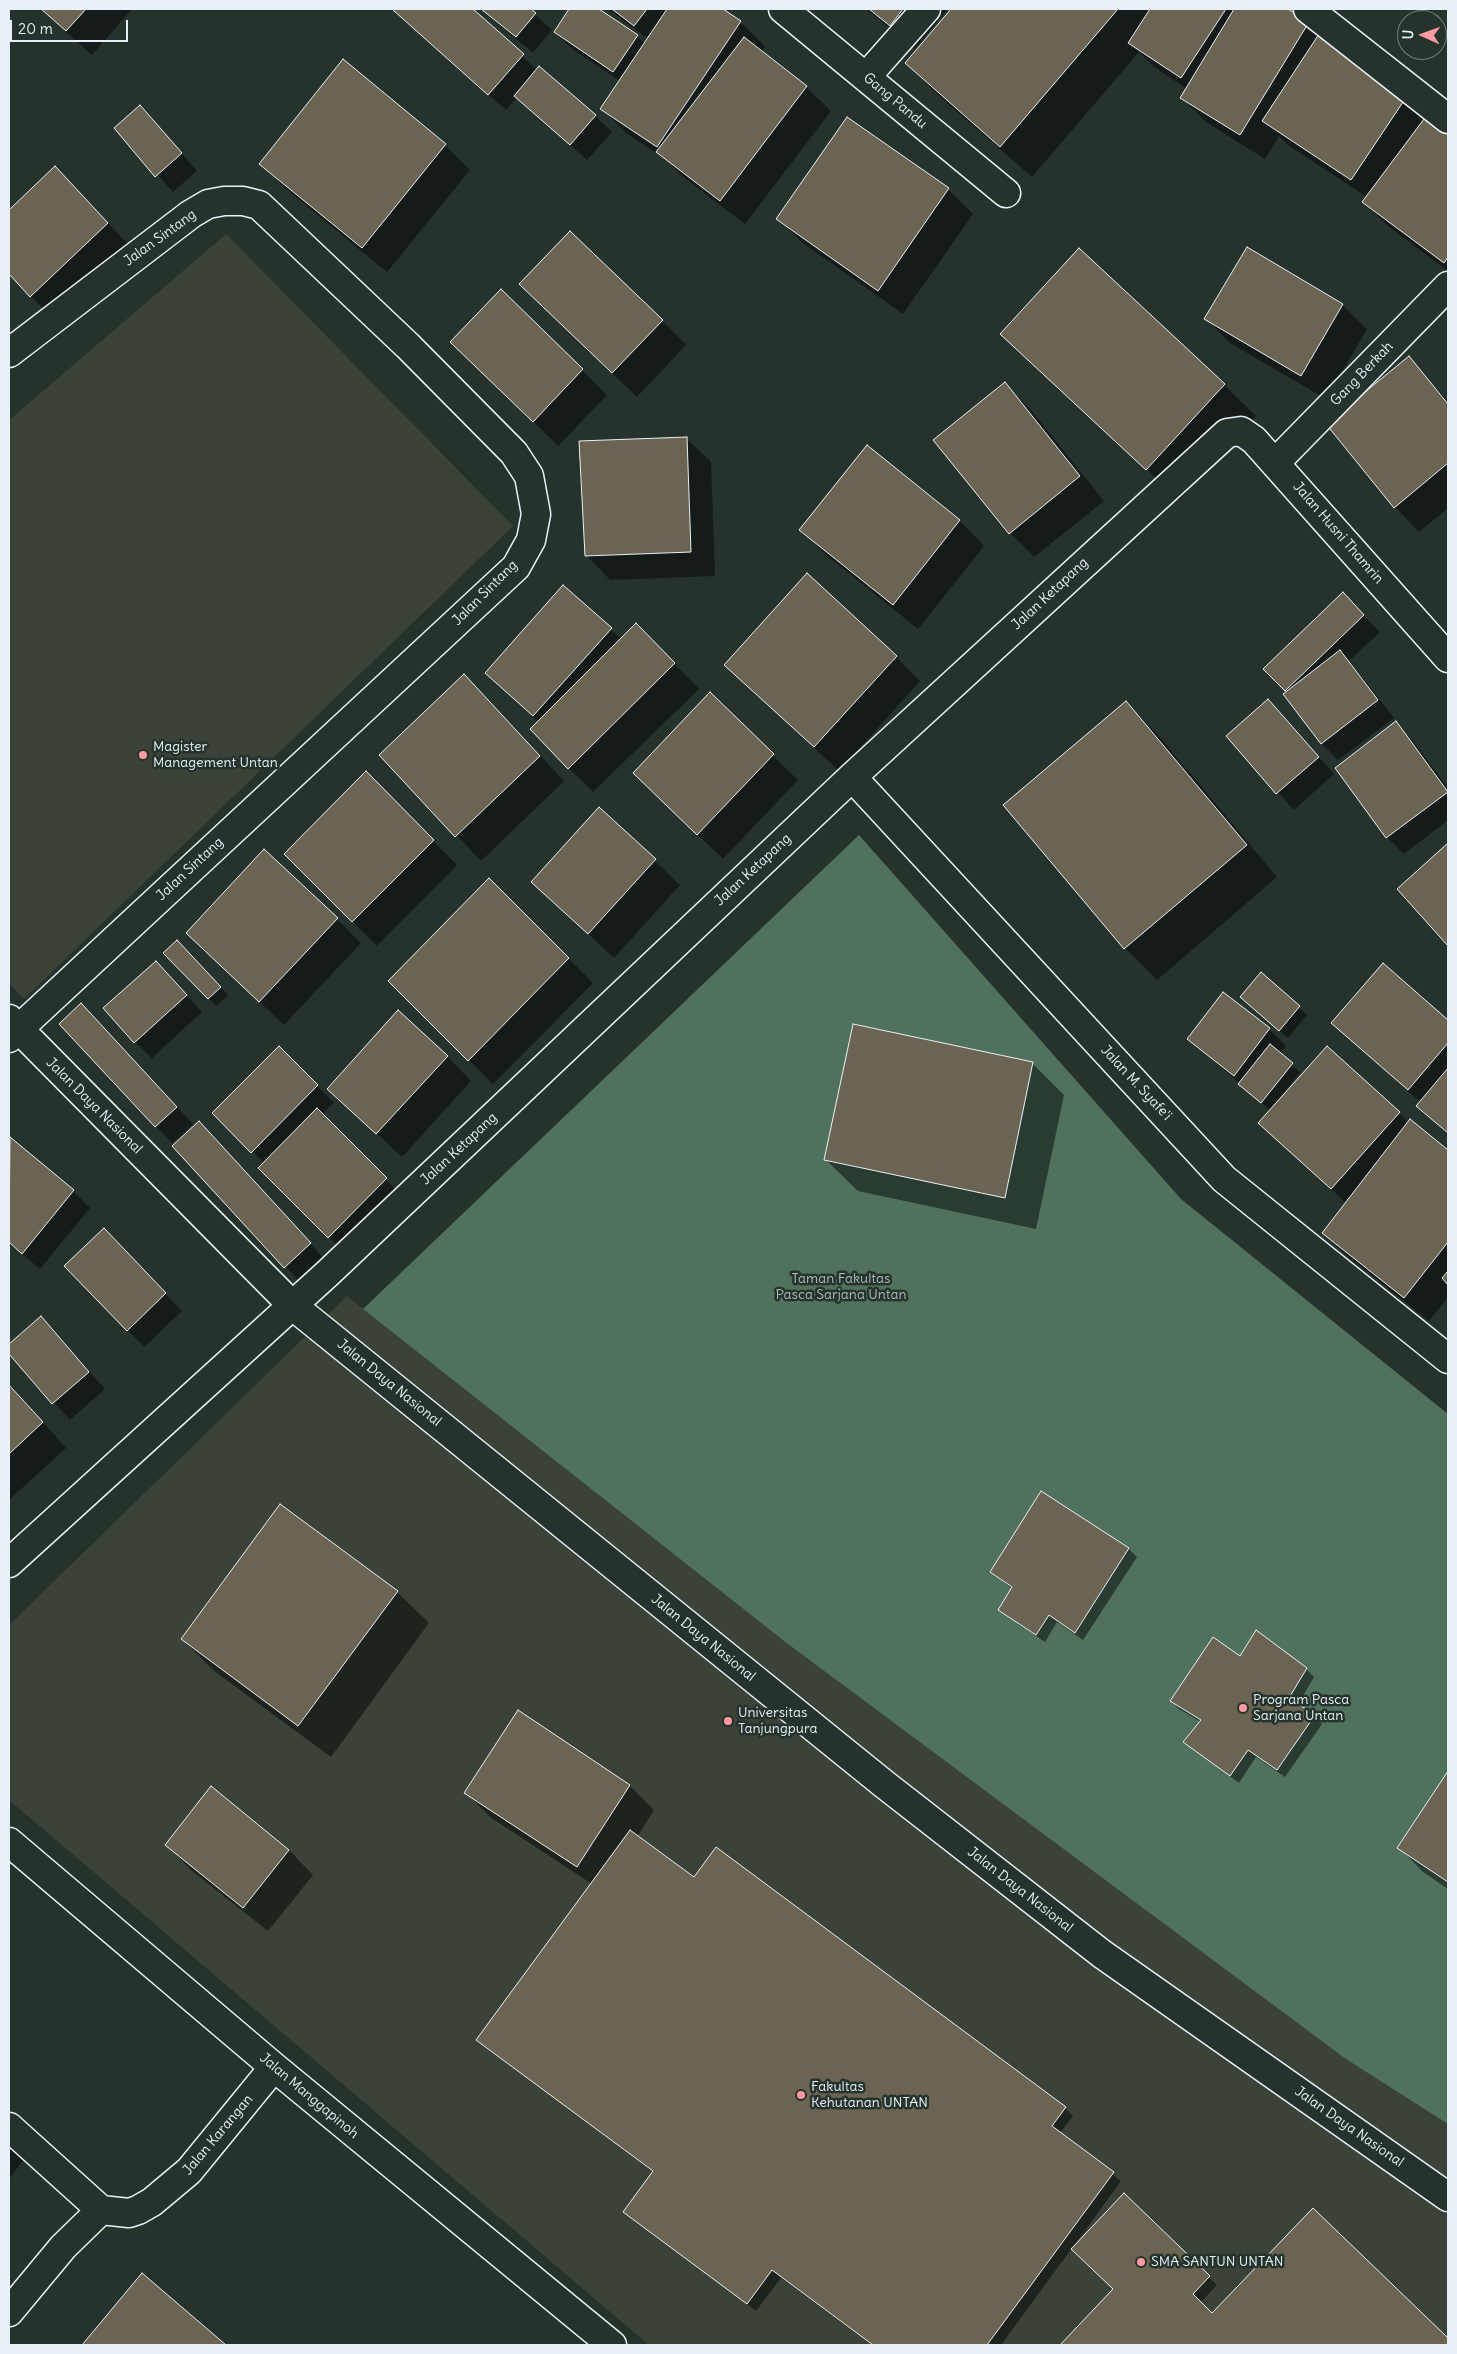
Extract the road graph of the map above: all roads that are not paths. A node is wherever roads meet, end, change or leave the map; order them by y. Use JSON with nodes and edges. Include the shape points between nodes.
{"nodes":[{"id":1,"x":784,"y":9,"type":"edge"},
{"id":2,"x":926,"y":9,"type":"edge"},
{"id":3,"x":1308,"y":9,"type":"edge"},
{"id":4,"x":866,"y":77,"type":"junction"},
{"id":5,"x":1448,"y":118,"type":"edge"},
{"id":6,"x":1006,"y":193,"type":"dead end"},
{"id":7,"x":1448,"y":286,"type":"edge"},
{"id":8,"x":9,"y":353,"type":"edge"},
{"id":9,"x":1218,"y":439,"type":"joint"},
{"id":10,"x":1276,"y":462,"type":"junction"},
{"id":11,"x":1448,"y":658,"type":"edge"},
{"id":12,"x":852,"y":777,"type":"junction"},
{"id":13,"x":12,"y":1029,"type":"edge"},
{"id":14,"x":293,"y":1306,"type":"junction"},
{"id":15,"x":1448,"y":1359,"type":"edge"},
{"id":16,"x":9,"y":1563,"type":"edge"},
{"id":17,"x":9,"y":1842,"type":"edge"},
{"id":18,"x":274,"y":2067,"type":"junction"},
{"id":19,"x":9,"y":2127,"type":"edge"},
{"id":20,"x":1448,"y":2197,"type":"edge"},
{"id":21,"x":101,"y":2210,"type":"junction"},
{"id":22,"x":9,"y":2312,"type":"edge"},
{"id":23,"x":612,"y":2345,"type":"edge"}],
"edges":[{"from":1,"to":4,"type":"street","name":"Gang Pandu"},
{"from":2,"to":4,"type":"street"},
{"from":3,"to":5,"type":"street"},
{"from":4,"to":6,"type":"street","name":"Gang Pandu"},
{"from":7,"to":10,"type":"street","name":"Gang Berkah"},
{"from":8,"to":13,"type":"street","name":"Jalan Sintang","via":[[191,214],[208,204],[224,201],[260,205],[408,346],[514,454],[529,476],[536,514],[531,540],[516,566]]},
{"from":9,"to":10,"type":"street","name":"Jalan Husni Thamrin","via":[[1227,433],[1241,431]]},
{"from":9,"to":12,"type":"street","name":"Jalan Ketapang"},
{"from":10,"to":11,"type":"street","name":"Jalan Husni Thamrin"},
{"from":12,"to":14,"type":"street","name":"Jalan Ketapang"},
{"from":12,"to":15,"type":"street","name":"Jalan M. Syafe'i","via":[[1224,1179]]},
{"from":13,"to":14,"type":"street","name":"Jalan Daya Nasional"},
{"from":14,"to":16,"type":"street","name":"Jalan Ketapang"},
{"from":14,"to":20,"type":"street","name":"Jalan Daya Nasional","via":[[884,1784],[1102,1954]]},
{"from":17,"to":18,"type":"street","name":"Jalan Manggapinoh"},
{"from":18,"to":21,"type":"street","name":"Jalan Karangan","via":[[190,2171],[138,2210]]},
{"from":18,"to":23,"type":"street","name":"Jalan Manggapinoh"},
{"from":19,"to":21,"type":"street"},
{"from":21,"to":22,"type":"street","via":[[63,2247]]}]}
